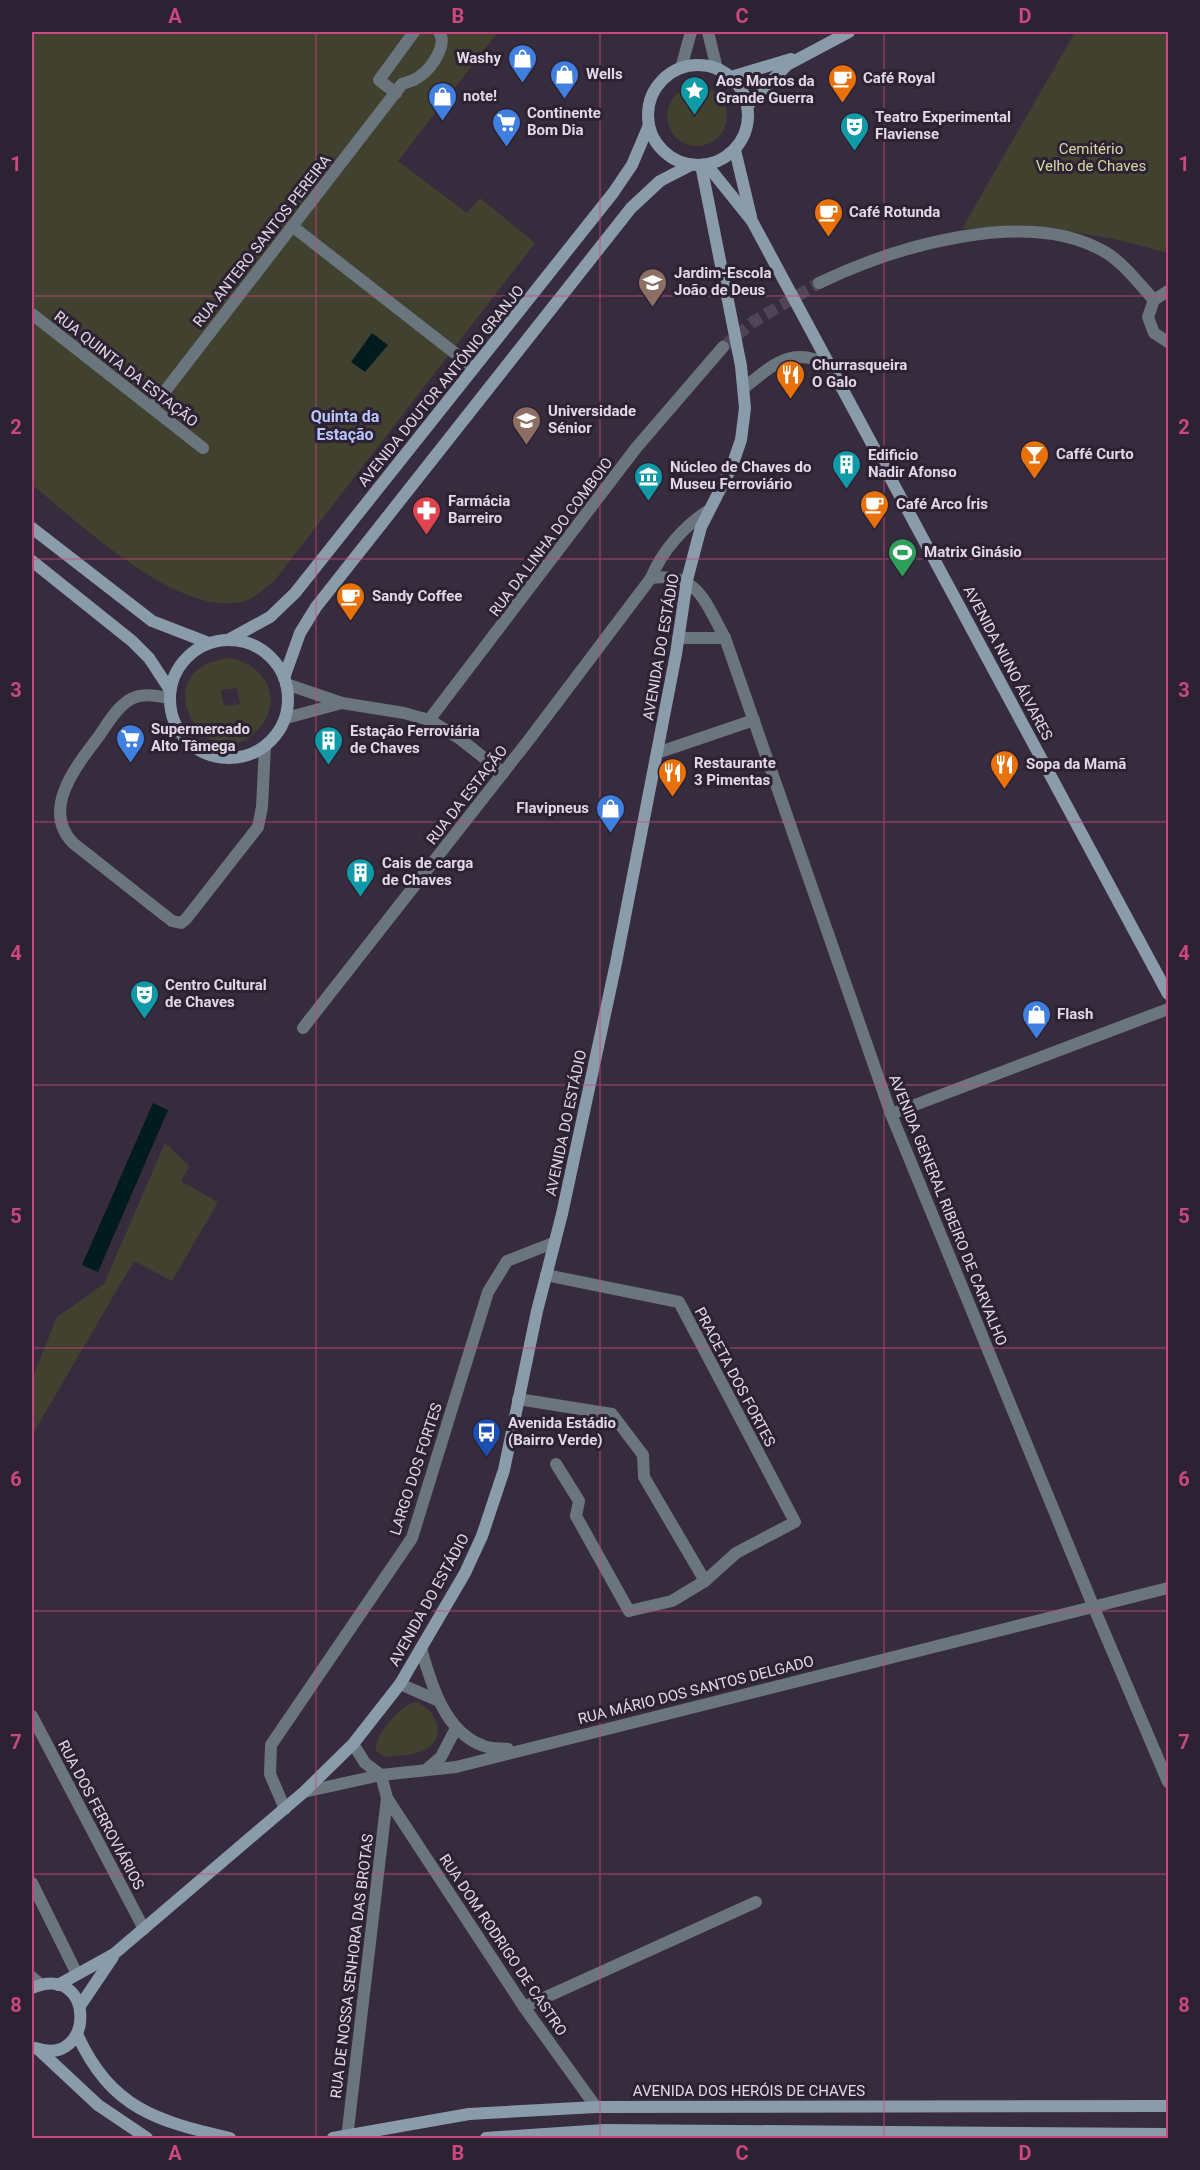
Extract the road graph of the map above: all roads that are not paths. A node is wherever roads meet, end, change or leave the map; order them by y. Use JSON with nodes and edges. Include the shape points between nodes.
{"nodes":[{"id":1,"x":414,"y":32,"type":"edge"},
{"id":2,"x":439,"y":32,"type":"edge"},
{"id":3,"x":691,"y":32,"type":"edge"},
{"id":4,"x":708,"y":32,"type":"edge"},
{"id":5,"x":849,"y":32,"type":"edge"},
{"id":6,"x":800,"y":56,"type":"junction"},
{"id":7,"x":681,"y":68,"type":"junction"},
{"id":8,"x":717,"y":69,"type":"junction"},
{"id":9,"x":731,"y":77,"type":"junction"},
{"id":10,"x":396,"y":93,"type":"junction"},
{"id":11,"x":748,"y":105,"type":"junction"},
{"id":12,"x":649,"y":125,"type":"junction"},
{"id":13,"x":735,"y":150,"type":"junction"},
{"id":14,"x":700,"y":165,"type":"junction"},
{"id":15,"x":752,"y":221,"type":"junction"},
{"id":16,"x":292,"y":226,"type":"junction"},
{"id":17,"x":819,"y":283,"type":"tunnel mouth"},
{"id":18,"x":1168,"y":291,"type":"edge"},
{"id":19,"x":1154,"y":300,"type":"junction"},
{"id":20,"x":32,"y":314,"type":"edge"},
{"id":21,"x":1168,"y":342,"type":"edge"},
{"id":22,"x":723,"y":347,"type":"tunnel mouth"},
{"id":23,"x":830,"y":366,"type":"junction"},
{"id":24,"x":474,"y":368,"type":"junction"},
{"id":25,"x":744,"y":388,"type":"junction"},
{"id":26,"x":152,"y":408,"type":"junction"},
{"id":27,"x":202,"y":448,"type":"dead end"},
{"id":28,"x":709,"y":510,"type":"junction"},
{"id":29,"x":32,"y":528,"type":"edge"},
{"id":30,"x":32,"y":561,"type":"edge"},
{"id":31,"x":651,"y":578,"type":"junction"},
{"id":32,"x":687,"y":580,"type":"junction"},
{"id":33,"x":678,"y":638,"type":"junction"},
{"id":34,"x":725,"y":638,"type":"junction"},
{"id":35,"x":228,"y":640,"type":"junction"},
{"id":36,"x":209,"y":643,"type":"junction"},
{"id":37,"x":285,"y":681,"type":"junction"},
{"id":38,"x":170,"y":694,"type":"junction"},
{"id":39,"x":342,"y":703,"type":"junction"},
{"id":40,"x":286,"y":718,"type":"junction"},
{"id":41,"x":429,"y":720,"type":"junction"},
{"id":42,"x":754,"y":720,"type":"junction"},
{"id":43,"x":265,"y":746,"type":"junction"},
{"id":44,"x":657,"y":753,"type":"junction"},
{"id":45,"x":502,"y":773,"type":"junction"},
{"id":46,"x":1167,"y":986,"type":"edge"},
{"id":47,"x":1168,"y":1009,"type":"edge"},
{"id":48,"x":303,"y":1028,"type":"dead end"},
{"id":49,"x":891,"y":1114,"type":"junction"},
{"id":50,"x":554,"y":1243,"type":"junction"},
{"id":51,"x":546,"y":1275,"type":"junction"},
{"id":52,"x":518,"y":1399,"type":"junction"},
{"id":53,"x":556,"y":1464,"type":"dead end"},
{"id":54,"x":705,"y":1581,"type":"junction"},
{"id":55,"x":1168,"y":1588,"type":"edge"},
{"id":56,"x":1094,"y":1608,"type":"junction"},
{"id":57,"x":421,"y":1648,"type":"junction"},
{"id":58,"x":400,"y":1684,"type":"junction"},
{"id":59,"x":439,"y":1701,"type":"junction"},
{"id":60,"x":32,"y":1716,"type":"edge"},
{"id":61,"x":456,"y":1728,"type":"junction"},
{"id":62,"x":36,"y":1733,"type":"edge"},
{"id":63,"x":353,"y":1744,"type":"junction"},
{"id":64,"x":515,"y":1750,"type":"junction"},
{"id":65,"x":428,"y":1768,"type":"junction"},
{"id":66,"x":381,"y":1775,"type":"junction"},
{"id":67,"x":1168,"y":1782,"type":"edge"},
{"id":68,"x":304,"y":1792,"type":"junction"},
{"id":69,"x":387,"y":1798,"type":"junction"},
{"id":70,"x":285,"y":1809,"type":"junction"},
{"id":71,"x":32,"y":1883,"type":"edge"},
{"id":72,"x":756,"y":1902,"type":"dead end"},
{"id":73,"x":144,"y":1929,"type":"junction"},
{"id":74,"x":114,"y":1954,"type":"junction"},
{"id":75,"x":77,"y":1974,"type":"junction"},
{"id":76,"x":34,"y":1983,"type":"edge"},
{"id":77,"x":58,"y":1985,"type":"junction"},
{"id":78,"x":80,"y":2006,"type":"junction"},
{"id":79,"x":524,"y":2007,"type":"junction"},
{"id":80,"x":77,"y":2034,"type":"junction"},
{"id":81,"x":35,"y":2048,"type":"edge"},
{"id":82,"x":1168,"y":2106,"type":"edge"},
{"id":83,"x":596,"y":2107,"type":"junction"},
{"id":84,"x":1168,"y":2134,"type":"edge"},
{"id":85,"x":347,"y":2138,"type":"edge"},
{"id":86,"x":147,"y":2139,"type":"edge"},
{"id":87,"x":230,"y":2139,"type":"edge"},
{"id":88,"x":333,"y":2139,"type":"edge"},
{"id":89,"x":486,"y":2139,"type":"edge"}],
"edges":[{"from":1,"to":10,"type":"street","via":[[379,80]]},
{"from":2,"to":10,"type":"street","name":"RUA ANTERO SANTOS PEREIRA","via":[[443,46],[421,76],[402,84]]},
{"from":3,"to":7,"type":"street"},
{"from":4,"to":8,"type":"street"},
{"from":5,"to":6,"type":"main road"},
{"from":6,"to":9,"type":"main road"},
{"from":6,"to":11,"type":"main road","via":[[779,71]]},
{"from":7,"to":8,"type":"main road"},
{"from":7,"to":12,"type":"main road","via":[[655,91],[648,111]]},
{"from":8,"to":9,"type":"main road"},
{"from":9,"to":11,"type":"main road","via":[[742,89]]},
{"from":10,"to":16,"type":"street","name":"RUA ANTERO SANTOS PEREIRA"},
{"from":11,"to":13,"type":"main road","via":[[749,121]]},
{"from":12,"to":14,"type":"main road","via":[[663,152],[676,160]]},
{"from":12,"to":24,"type":"main road","name":"AVENIDA DOUTOR ANTÓNIO GRANJO","via":[[632,165],[613,193]]},
{"from":13,"to":14,"type":"main road","via":[[721,160]]},
{"from":13,"to":15,"type":"main road"},
{"from":14,"to":15,"type":"main road"},
{"from":14,"to":25,"type":"main road","name":"AVENIDA DO ESTÁDIO"},
{"from":14,"to":37,"type":"main road","via":[[660,181],[631,208],[316,607],[300,633]]},
{"from":15,"to":23,"type":"main road","name":"AVENIDA NUNO ÁLVARES"},
{"from":16,"to":24,"type":"street"},
{"from":16,"to":26,"type":"street","name":"RUA ANTERO SANTOS PEREIRA"},
{"from":17,"to":19,"type":"street","via":[[870,260],[924,243],[1028,233],[1071,239],[1107,252]]},
{"from":18,"to":19,"type":"street"},
{"from":19,"to":21,"type":"street","via":[[1148,312],[1149,325]]},
{"from":20,"to":26,"type":"street","name":"RUA QUINTA DA ESTAÇÃO"},
{"from":22,"to":41,"type":"street","name":"RUA DA LINHA DO COMBOIO","via":[[661,417]]},
{"from":23,"to":25,"type":"street","via":[[812,357],[788,357]]},
{"from":23,"to":46,"type":"main road","name":"AVENIDA NUNO ÁLVARES"},
{"from":24,"to":35,"type":"main road","name":"AVENIDA DOUTOR ANTÓNIO GRANJO","via":[[295,593],[270,617]]},
{"from":25,"to":28,"type":"main road","name":"AVENIDA DO ESTÁDIO","via":[[737,454]]},
{"from":26,"to":27,"type":"street","name":"RUA QUINTA DA ESTAÇÃO"},
{"from":28,"to":31,"type":"street","name":"RUA DA ESTAÇÃO","via":[[678,537],[658,561]]},
{"from":28,"to":32,"type":"main road","name":"AVENIDA DO ESTÁDIO"},
{"from":29,"to":36,"type":"main road","via":[[152,621]]},
{"from":30,"to":38,"type":"main road","via":[[132,641],[149,658]]},
{"from":31,"to":32,"type":"street"},
{"from":31,"to":45,"type":"street","name":"RUA DA ESTAÇÃO"},
{"from":32,"to":33,"type":"main road","name":"AVENIDA DO ESTÁDIO"},
{"from":32,"to":34,"type":"street","name":"AVENIDA GENERAL RIBEIRO DE CARVALHO"},
{"from":33,"to":34,"type":"street"},
{"from":33,"to":44,"type":"main road","name":"AVENIDA DO ESTÁDIO"},
{"from":34,"to":42,"type":"street","name":"AVENIDA GENERAL RIBEIRO DE CARVALHO"},
{"from":35,"to":36,"type":"main road"},
{"from":35,"to":37,"type":"main road","via":[[247,642],[264,650],[278,664]]},
{"from":36,"to":38,"type":"main road","via":[[183,662]]},
{"from":37,"to":39,"type":"street"},
{"from":37,"to":40,"type":"main road","via":[[289,700]]},
{"from":38,"to":43,"type":"main road","via":[[176,724],[185,739],[199,750],[232,758]]},
{"from":38,"to":43,"type":"street","via":[[146,694],[125,703],[71,773],[61,806],[62,826],[68,838],[172,921],[186,919],[256,832],[262,807]]},
{"from":39,"to":40,"type":"street"},
{"from":39,"to":41,"type":"street"},
{"from":40,"to":43,"type":"main road","via":[[278,734]]},
{"from":41,"to":45,"type":"street","via":[[459,738]]},
{"from":42,"to":44,"type":"street"},
{"from":42,"to":49,"type":"street","name":"AVENIDA GENERAL RIBEIRO DE CARVALHO"},
{"from":44,"to":50,"type":"main road","name":"AVENIDA DO ESTÁDIO","via":[[616,963]]},
{"from":45,"to":48,"type":"street","name":"RUA DA ESTAÇÃO"},
{"from":47,"to":49,"type":"street"},
{"from":49,"to":56,"type":"street","name":"AVENIDA GENERAL RIBEIRO DE CARVALHO"},
{"from":50,"to":51,"type":"main road","name":"AVENIDA DO ESTÁDIO"},
{"from":50,"to":70,"type":"street","name":"LARGO DOS FORTES","via":[[507,1261],[488,1292],[412,1538],[271,1745],[270,1774]]},
{"from":51,"to":52,"type":"main road","name":"AVENIDA DO ESTÁDIO"},
{"from":51,"to":54,"type":"street","name":"PRACETA DOS FORTES","via":[[679,1302],[795,1522],[736,1553]]},
{"from":52,"to":54,"type":"street","via":[[612,1414],[643,1455],[644,1477]]},
{"from":52,"to":57,"type":"main road","name":"AVENIDA DO ESTÁDIO","via":[[490,1516],[465,1573]]},
{"from":53,"to":54,"type":"street","via":[[579,1502],[576,1516],[629,1611],[672,1601]]},
{"from":55,"to":56,"type":"street","name":"RUA MÁRIO DOS SANTOS DELGADO"},
{"from":56,"to":64,"type":"street","name":"RUA MÁRIO DOS SANTOS DELGADO"},
{"from":56,"to":67,"type":"street","name":"AVENIDA GENERAL RIBEIRO DE CARVALHO"},
{"from":57,"to":58,"type":"main road","name":"AVENIDA DO ESTÁDIO"},
{"from":57,"to":59,"type":"street"},
{"from":58,"to":59,"type":"street"},
{"from":58,"to":63,"type":"main road","name":"AVENIDA DO ESTÁDIO"},
{"from":59,"to":61,"type":"street"},
{"from":60,"to":62,"type":"street","name":"RUA DOS FERROVIÁRIOS"},
{"from":61,"to":64,"type":"street","via":[[484,1746]]},
{"from":61,"to":65,"type":"street","via":[[441,1757]]},
{"from":62,"to":73,"type":"street","name":"RUA DOS FERROVIÁRIOS"},
{"from":63,"to":66,"type":"street","via":[[365,1763]]},
{"from":63,"to":68,"type":"main road","name":"AVENIDA DO ESTÁDIO"},
{"from":64,"to":65,"type":"street","name":"RUA MÁRIO DOS SANTOS DELGADO","via":[[456,1767]]},
{"from":65,"to":66,"type":"street","name":"RUA MÁRIO DOS SANTOS DELGADO"},
{"from":66,"to":68,"type":"street","name":"RUA MÁRIO DOS SANTOS DELGADO"},
{"from":66,"to":69,"type":"street"},
{"from":68,"to":70,"type":"main road","name":"AVENIDA DO ESTÁDIO"},
{"from":69,"to":79,"type":"street","name":"RUA DOM RODRIGO DE CASTRO"},
{"from":69,"to":85,"type":"street","name":"RUA DE NOSSA SENHORA DAS BROTAS"},
{"from":70,"to":73,"type":"main road","name":"AVENIDA DO ESTÁDIO"},
{"from":71,"to":75,"type":"street"},
{"from":72,"to":79,"type":"street"},
{"from":73,"to":74,"type":"main road","name":"AVENIDA DO ESTÁDIO"},
{"from":74,"to":75,"type":"main road","name":"AVENIDA DO ESTÁDIO"},
{"from":74,"to":78,"type":"main road","name":"AVENIDA DO ESTÁDIO"},
{"from":75,"to":77,"type":"main road","name":"AVENIDA DO ESTÁDIO"},
{"from":76,"to":77,"type":"main road"},
{"from":77,"to":78,"type":"main road","via":[[68,1989]]},
{"from":78,"to":80,"type":"main road","via":[[81,2025]]},
{"from":79,"to":83,"type":"street","name":"RUA DOM RODRIGO DE CASTRO"},
{"from":80,"to":81,"type":"main road","via":[[60,2049]]},
{"from":80,"to":87,"type":"main road","via":[[96,2068],[129,2102],[170,2124]]},
{"from":81,"to":86,"type":"main road","via":[[98,2105]]},
{"from":82,"to":83,"type":"main road","name":"AVENIDA DOS HERÓIS DE CHAVES"},
{"from":83,"to":85,"type":"main road","name":"AVENIDA DOS HERÓIS DE CHAVES","via":[[469,2114]]},
{"from":84,"to":89,"type":"main road","via":[[604,2130]]},
{"from":85,"to":88,"type":"main road","name":"AVENIDA DOS HERÓIS DE CHAVES"}]}
